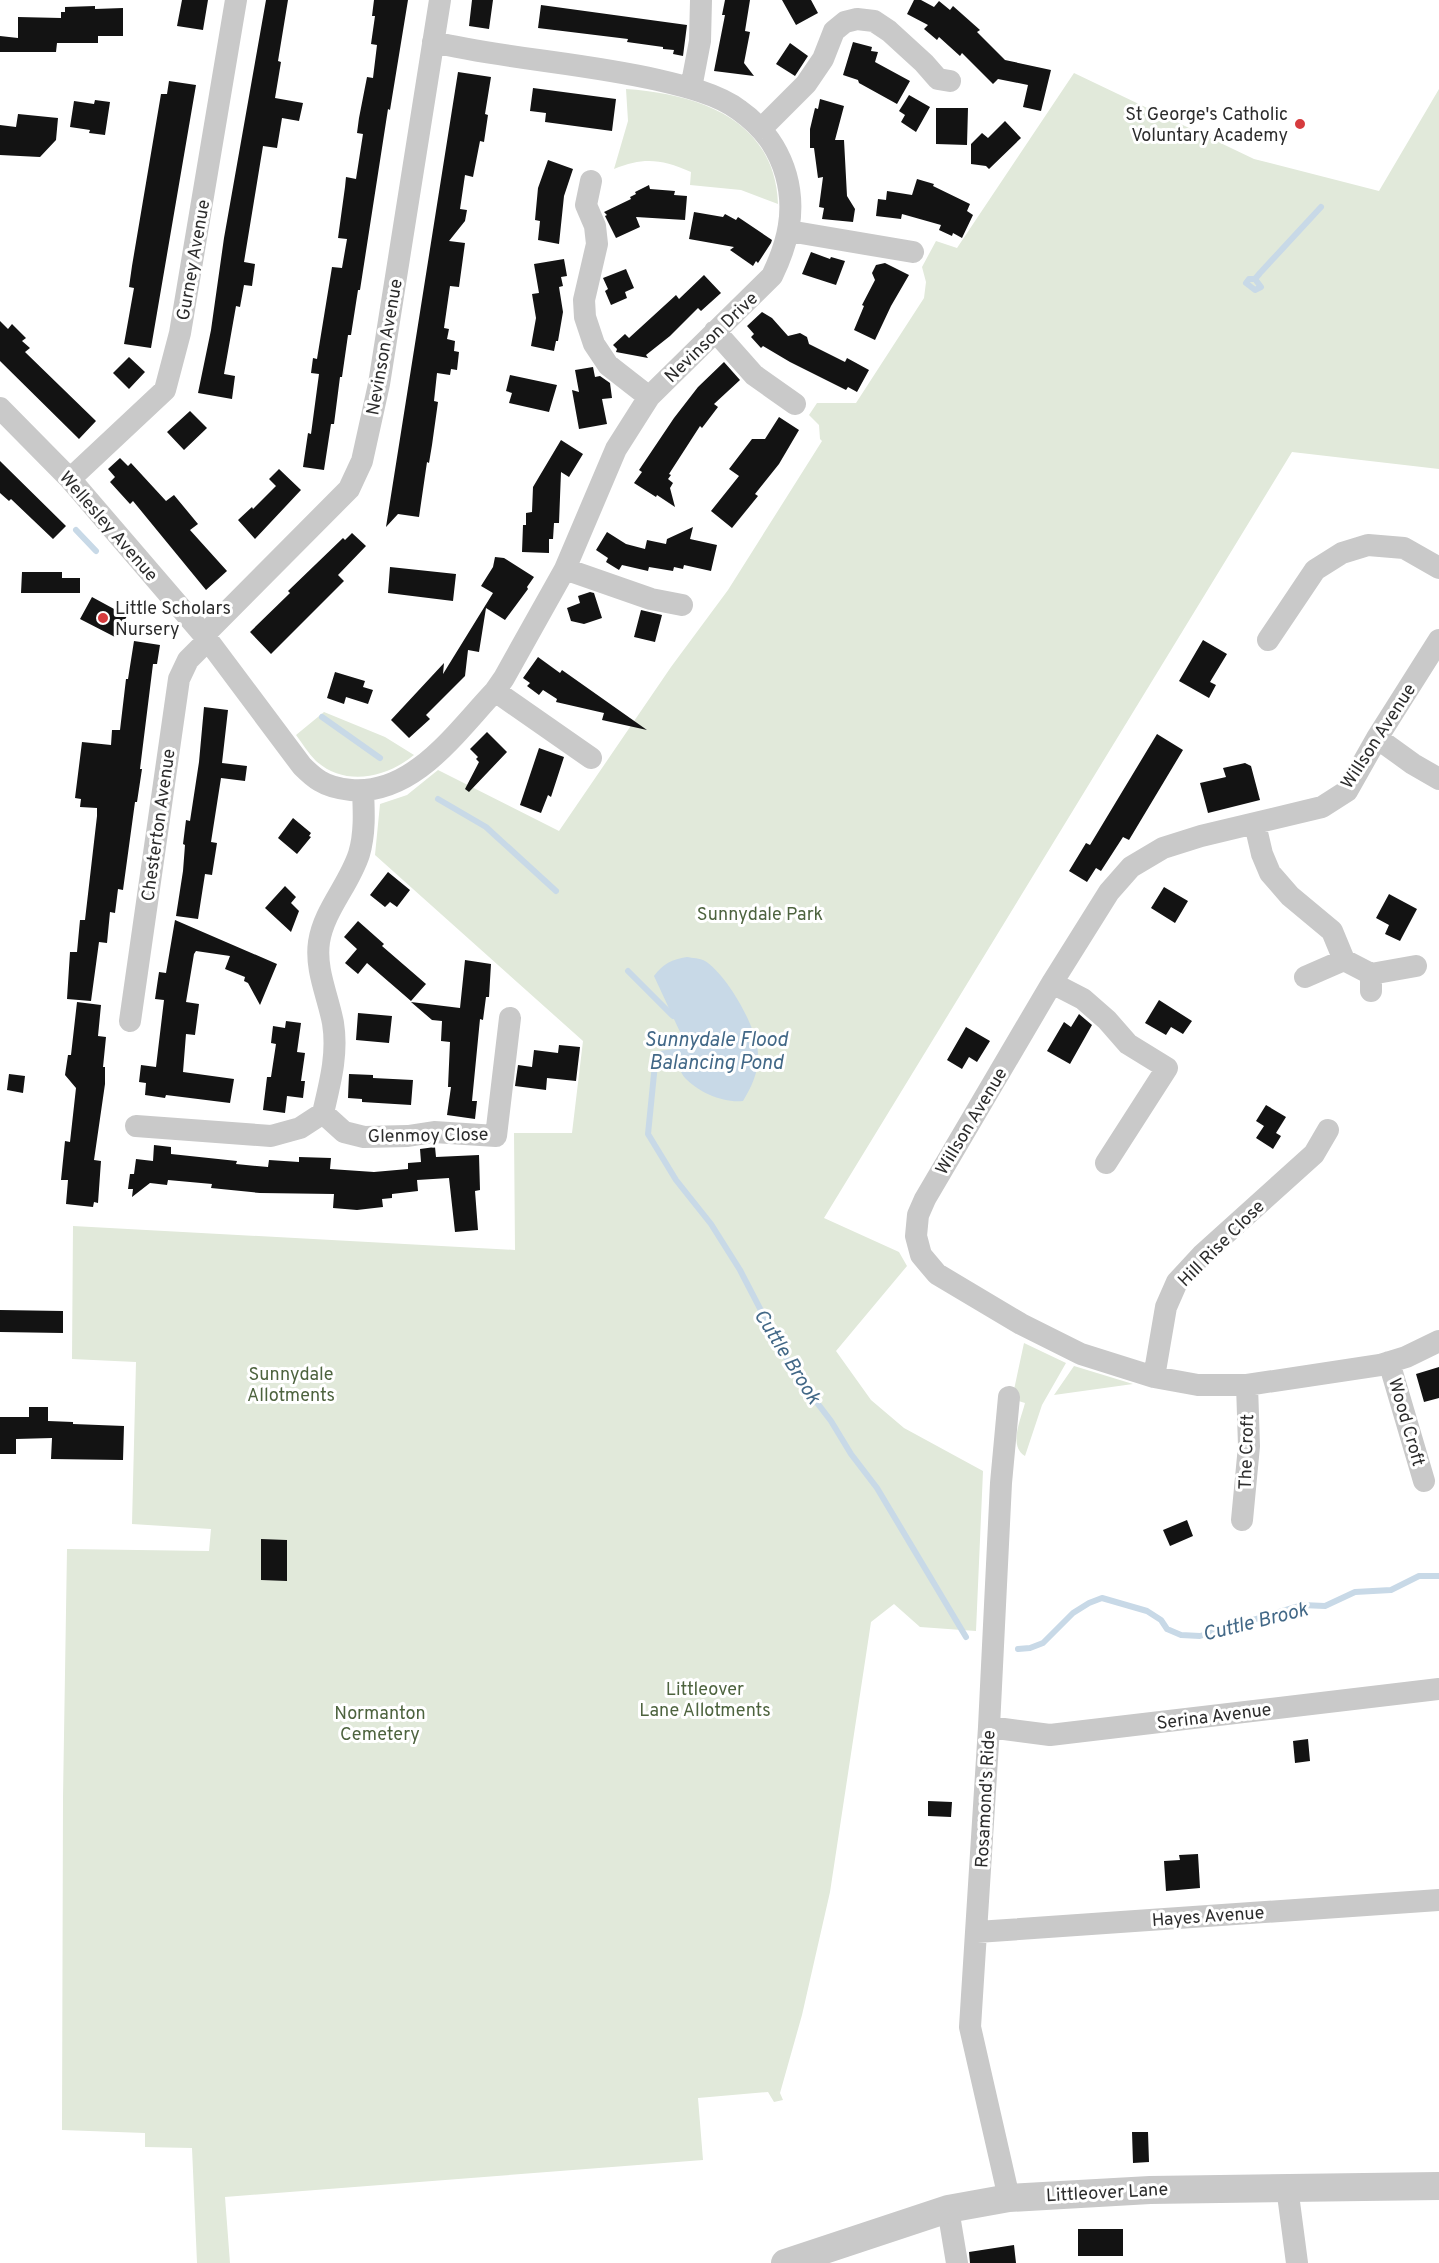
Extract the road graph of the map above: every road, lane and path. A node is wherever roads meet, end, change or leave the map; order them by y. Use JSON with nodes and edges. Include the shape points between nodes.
{"nodes":[{"id":1,"x":236,"y":0,"type":"edge"},
{"id":2,"x":440,"y":0,"type":"edge"},
{"id":3,"x":701,"y":0,"type":"edge"},
{"id":4,"x":433,"y":42,"type":"junction"},
{"id":5,"x":950,"y":81,"type":"dead end"},
{"id":6,"x":691,"y":88,"type":"junction"},
{"id":7,"x":762,"y":128,"type":"junction"},
{"id":8,"x":591,"y":181,"type":"dead end"},
{"id":9,"x":789,"y":231,"type":"junction"},
{"id":10,"x":913,"y":252,"type":"dead end"},
{"id":11,"x":715,"y":332,"type":"junction"},
{"id":12,"x":648,"y":397,"type":"junction"},
{"id":13,"x":795,"y":404,"type":"dead end"},
{"id":14,"x":0,"y":408,"type":"edge"},
{"id":15,"x":70,"y":479,"type":"junction"},
{"id":16,"x":1439,"y":568,"type":"edge"},
{"id":17,"x":565,"y":569,"type":"junction"},
{"id":18,"x":682,"y":605,"type":"dead end"},
{"id":19,"x":206,"y":638,"type":"junction"},
{"id":20,"x":1268,"y":640,"type":"dead end"},
{"id":21,"x":1439,"y":640,"type":"edge"},
{"id":22,"x":495,"y":691,"type":"junction"},
{"id":23,"x":1377,"y":738,"type":"junction"},
{"id":24,"x":591,"y":758,"type":"dead end"},
{"id":25,"x":1439,"y":779,"type":"edge"},
{"id":26,"x":363,"y":791,"type":"junction"},
{"id":27,"x":1255,"y":824,"type":"junction"},
{"id":28,"x":1344,"y":960,"type":"junction"},
{"id":29,"x":1416,"y":966,"type":"dead end"},
{"id":30,"x":1305,"y":977,"type":"dead end"},
{"id":31,"x":1052,"y":983,"type":"junction"},
{"id":32,"x":510,"y":1017,"type":"dead end"},
{"id":33,"x":130,"y":1021,"type":"dead end"},
{"id":34,"x":323,"y":1113,"type":"junction"},
{"id":35,"x":136,"y":1126,"type":"dead end"},
{"id":36,"x":1328,"y":1130,"type":"dead end"},
{"id":37,"x":1106,"y":1163,"type":"dead end"},
{"id":38,"x":1439,"y":1341,"type":"edge"},
{"id":39,"x":1389,"y":1362,"type":"junction"},
{"id":40,"x":1154,"y":1377,"type":"junction"},
{"id":41,"x":1247,"y":1385,"type":"junction"},
{"id":42,"x":1009,"y":1396,"type":"dead end"},
{"id":43,"x":1424,"y":1481,"type":"dead end"},
{"id":44,"x":1242,"y":1520,"type":"dead end"},
{"id":45,"x":1439,"y":1689,"type":"edge"},
{"id":46,"x":989,"y":1727,"type":"junction"},
{"id":47,"x":1439,"y":1900,"type":"edge"},
{"id":48,"x":977,"y":1932,"type":"junction"},
{"id":49,"x":1439,"y":2186,"type":"edge"},
{"id":50,"x":1287,"y":2187,"type":"junction"},
{"id":51,"x":1009,"y":2198,"type":"junction"},
{"id":52,"x":948,"y":2209,"type":"junction"},
{"id":53,"x":785,"y":2263,"type":"edge"},
{"id":54,"x":957,"y":2263,"type":"edge"},
{"id":55,"x":1297,"y":2263,"type":"edge"}],
"edges":[{"from":1,"to":15,"type":"street","name":"Gurney Avenue","via":[[180,333],[165,390]]},
{"from":2,"to":4,"type":"street","name":"Nevinson Avenue"},
{"from":3,"to":6,"type":"street","via":[[700,41]]},
{"from":4,"to":6,"type":"street","name":"Nevinson Drive","via":[[627,73]]},
{"from":4,"to":19,"type":"street","name":"Nevinson Avenue","via":[[379,384],[362,461],[349,489]]},
{"from":5,"to":7,"type":"street","via":[[938,79],[874,21],[845,22],[834,31],[823,59],[806,84]]},
{"from":6,"to":7,"type":"street","name":"Nevinson Drive","via":[[737,108]]},
{"from":7,"to":9,"type":"street","name":"Nevinson Drive","via":[[776,148],[785,172],[790,192]]},
{"from":8,"to":12,"type":"street","via":[[586,205],[597,244],[584,300],[585,317],[594,344],[608,365]]},
{"from":9,"to":10,"type":"street"},
{"from":9,"to":11,"type":"street","name":"Nevinson Drive","via":[[772,276]]},
{"from":11,"to":12,"type":"street","name":"Nevinson Drive"},
{"from":11,"to":13,"type":"street","via":[[754,375]]},
{"from":12,"to":17,"type":"street","name":"Nevinson Drive","via":[[616,449]]},
{"from":14,"to":15,"type":"street","name":"Wellesley Avenue"},
{"from":15,"to":19,"type":"street","name":"Wellesley Avenue"},
{"from":16,"to":20,"type":"street","via":[[1404,548],[1368,545],[1342,552],[1315,570]]},
{"from":17,"to":18,"type":"street","via":[[651,599]]},
{"from":17,"to":22,"type":"street","name":"Nevinson Drive"},
{"from":19,"to":26,"type":"street","name":"Wellesley Avenue","via":[[302,766],[321,782]]},
{"from":19,"to":33,"type":"street","name":"Chesterton Avenue","via":[[178,679]]},
{"from":21,"to":23,"type":"street","name":"Willson Avenue"},
{"from":22,"to":24,"type":"street"},
{"from":22,"to":26,"type":"street","name":"Nevinson Drive","via":[[424,765],[397,782]]},
{"from":23,"to":25,"type":"street"},
{"from":23,"to":27,"type":"street","name":"Willson Avenue","via":[[1347,791],[1322,807]]},
{"from":26,"to":34,"type":"street","via":[[359,855],[319,941],[336,1048]]},
{"from":27,"to":28,"type":"street","via":[[1270,873],[1290,896],[1332,931]]},
{"from":27,"to":31,"type":"street","name":"Willson Avenue","via":[[1163,848],[1131,867],[1109,892]]},
{"from":28,"to":29,"type":"street","via":[[1371,983]]},
{"from":28,"to":30,"type":"street"},
{"from":31,"to":37,"type":"street","via":[[1083,999],[1128,1044],[1167,1068]]},
{"from":31,"to":40,"type":"street","name":"Willson Avenue","via":[[925,1198],[916,1222],[917,1242],[924,1260],[937,1274],[1022,1324],[1081,1354]]},
{"from":32,"to":34,"type":"street","name":"Glenmoy Close","via":[[496,1136],[434,1132],[364,1137],[344,1132]]},
{"from":34,"to":35,"type":"street","via":[[300,1128],[271,1136]]},
{"from":36,"to":40,"type":"street","name":"Hill Rise Close","via":[[1314,1154],[1177,1282],[1166,1307]]},
{"from":38,"to":39,"type":"street","name":"Willson Avenue"},
{"from":39,"to":41,"type":"street","name":"Willson Avenue"},
{"from":39,"to":43,"type":"street","name":"Wood Croft"},
{"from":40,"to":41,"type":"street","name":"Willson Avenue","via":[[1198,1385]]},
{"from":41,"to":44,"type":"street","name":"The Croft","via":[[1249,1446]]},
{"from":42,"to":46,"type":"street","name":"Rosamond's Ride"},
{"from":45,"to":46,"type":"street","name":"Serina Avenue","via":[[1050,1735]]},
{"from":46,"to":48,"type":"street","name":"Rosamond's Ride"},
{"from":47,"to":48,"type":"street","name":"Hayes Avenue"},
{"from":48,"to":51,"type":"street","name":"Rosamond's Ride","via":[[970,2027]]},
{"from":49,"to":50,"type":"street","name":"Littleover Lane"},
{"from":50,"to":51,"type":"street","name":"Littleover Lane"},
{"from":50,"to":55,"type":"street"},
{"from":51,"to":52,"type":"street","name":"Littleover Lane"},
{"from":52,"to":53,"type":"street","name":"Littleover Lane"},
{"from":52,"to":54,"type":"street"}]}
